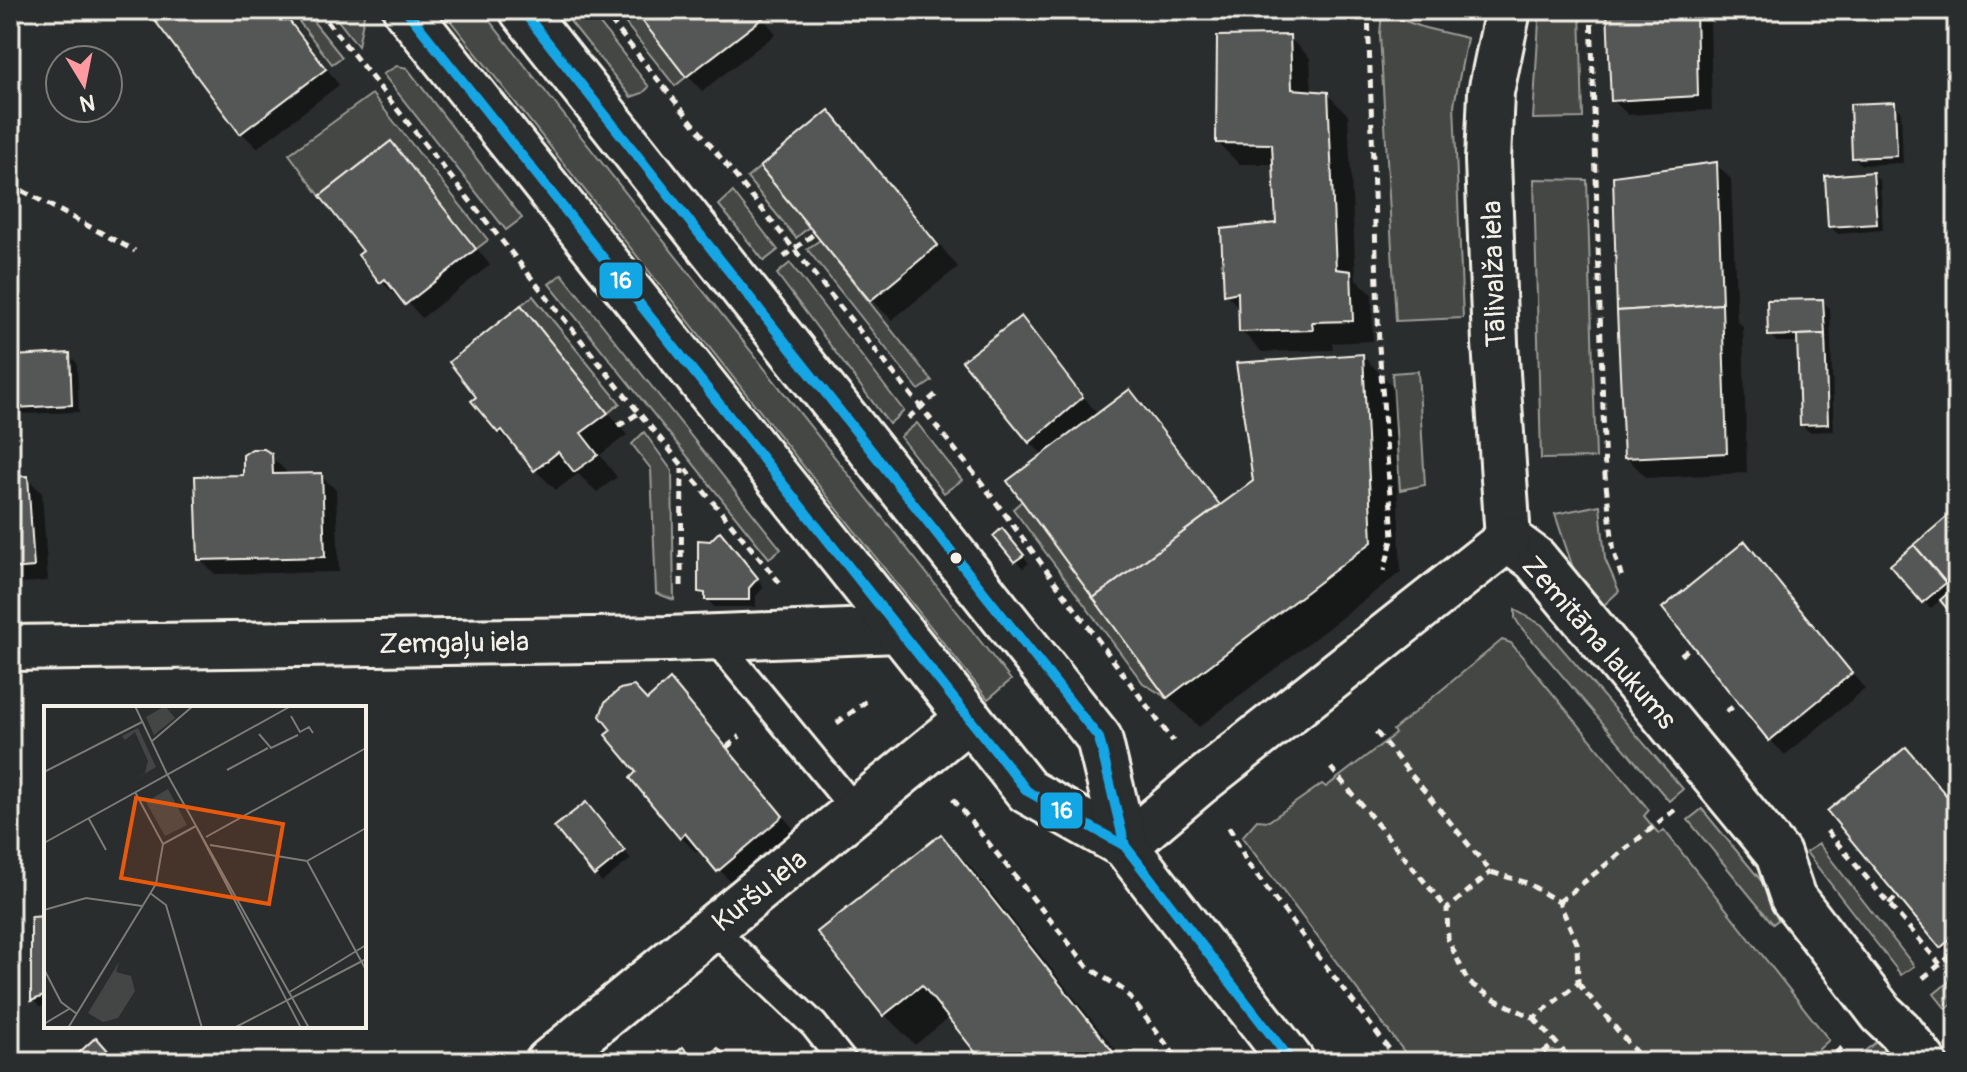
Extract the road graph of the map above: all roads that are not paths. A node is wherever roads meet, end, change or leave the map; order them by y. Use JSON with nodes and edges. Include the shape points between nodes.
{"nodes":[{"id":1,"x":406,"y":10,"type":"edge"},
{"id":2,"x":522,"y":10,"type":"edge"},
{"id":3,"x":1508,"y":10,"type":"edge"},
{"id":4,"x":1508,"y":539,"type":"junction"},
{"id":5,"x":898,"y":630,"type":"junction"},
{"id":6,"x":698,"y":638,"type":"junction"},
{"id":7,"x":10,"y":648,"type":"edge"},
{"id":8,"x":969,"y":718,"type":"junction"},
{"id":9,"x":856,"y":811,"type":"junction"},
{"id":10,"x":1125,"y":846,"type":"junction"},
{"id":11,"x":712,"y":928,"type":"junction"},
{"id":12,"x":548,"y":1062,"type":"edge"},
{"id":13,"x":843,"y":1062,"type":"edge"},
{"id":14,"x":1292,"y":1062,"type":"edge"},
{"id":15,"x":1924,"y":1062,"type":"edge"}],
"edges":[{"from":1,"to":5,"type":"street"},
{"from":2,"to":10,"type":"street","via":[[1099,738]]},
{"from":3,"to":4,"type":"street","name":"Tālivalža iela","via":[[1491,92],[1488,160]]},
{"from":4,"to":10,"type":"street","name":"Zemitāna laukums"},
{"from":4,"to":15,"type":"street","name":"Zemitāna laukums","via":[[1535,559],[1778,854],[1793,898]]},
{"from":5,"to":6,"type":"street","name":"Zemgaļu iela"},
{"from":5,"to":8,"type":"street"},
{"from":6,"to":7,"type":"street","name":"Zemgaļu iela"},
{"from":6,"to":9,"type":"lane"},
{"from":8,"to":9,"type":"street","name":"Kuršu iela"},
{"from":8,"to":10,"type":"street","via":[[1027,791]]},
{"from":9,"to":11,"type":"street","name":"Kuršu iela"},
{"from":10,"to":14,"type":"street"},
{"from":11,"to":12,"type":"street","name":"Kuršu iela"},
{"from":11,"to":13,"type":"lane","via":[[814,1025]]}]}
